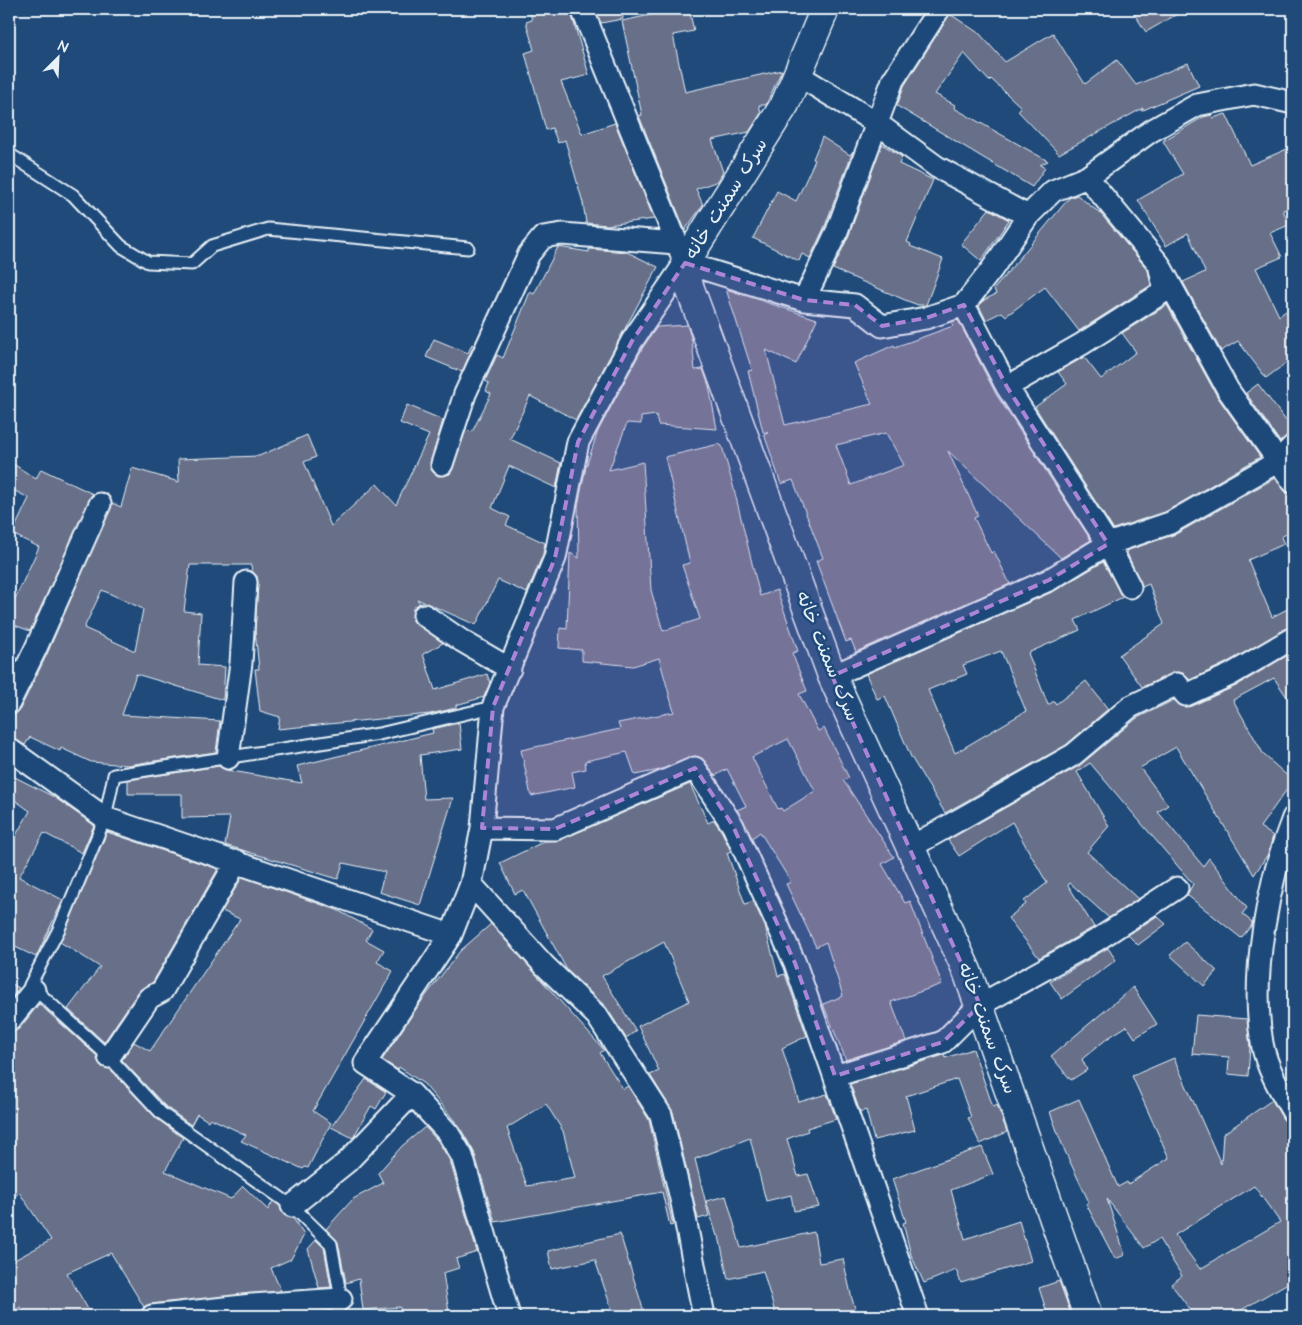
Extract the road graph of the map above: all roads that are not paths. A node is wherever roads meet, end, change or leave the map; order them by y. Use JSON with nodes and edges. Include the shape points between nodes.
{"nodes":[{"id":1,"x":582,"y":9,"type":"edge"},
{"id":2,"x":825,"y":9,"type":"edge"},
{"id":3,"x":939,"y":9,"type":"edge"},
{"id":4,"x":798,"y":75,"type":"junction"},
{"id":5,"x":1293,"y":103,"type":"edge"},
{"id":6,"x":878,"y":124,"type":"junction"},
{"id":7,"x":9,"y":154,"type":"edge"},
{"id":8,"x":1087,"y":177,"type":"junction"},
{"id":9,"x":1028,"y":216,"type":"junction"},
{"id":10,"x":468,"y":248,"type":"dead end"},
{"id":11,"x":680,"y":253,"type":"junction"},
{"id":12,"x":1159,"y":264,"type":"junction"},
{"id":13,"x":804,"y":300,"type":"junction"},
{"id":14,"x":964,"y":305,"type":"junction"},
{"id":15,"x":1007,"y":387,"type":"junction"},
{"id":16,"x":1293,"y":446,"type":"edge"},
{"id":17,"x":1277,"y":462,"type":"junction"},
{"id":18,"x":442,"y":464,"type":"dead end"},
{"id":19,"x":1293,"y":482,"type":"edge"},
{"id":20,"x":100,"y":504,"type":"dead end"},
{"id":21,"x":1108,"y":544,"type":"junction"},
{"id":22,"x":246,"y":582,"type":"dead end"},
{"id":23,"x":1130,"y":588,"type":"dead end"},
{"id":24,"x":424,"y":615,"type":"dead end"},
{"id":25,"x":1293,"y":638,"type":"edge"},
{"id":26,"x":510,"y":669,"type":"junction"},
{"id":27,"x":832,"y":676,"type":"junction"},
{"id":28,"x":9,"y":703,"type":"edge"},
{"id":29,"x":493,"y":707,"type":"junction"},
{"id":30,"x":9,"y":749,"type":"edge"},
{"id":31,"x":228,"y":758,"type":"junction"},
{"id":32,"x":105,"y":818,"type":"junction"},
{"id":33,"x":1293,"y":818,"type":"edge"},
{"id":34,"x":482,"y":828,"type":"junction"},
{"id":35,"x":910,"y":847,"type":"junction"},
{"id":36,"x":237,"y":861,"type":"junction"},
{"id":37,"x":470,"y":884,"type":"junction"},
{"id":38,"x":1178,"y":888,"type":"dead end"},
{"id":39,"x":451,"y":935,"type":"junction"},
{"id":40,"x":34,"y":990,"type":"junction"},
{"id":41,"x":980,"y":1006,"type":"junction"},
{"id":42,"x":9,"y":1021,"type":"edge"},
{"id":43,"x":109,"y":1057,"type":"junction"},
{"id":44,"x":835,"y":1076,"type":"junction"},
{"id":45,"x":412,"y":1094,"type":"junction"},
{"id":46,"x":1293,"y":1112,"type":"edge"},
{"id":47,"x":292,"y":1206,"type":"junction"},
{"id":48,"x":339,"y":1308,"type":"edge"},
{"id":49,"x":152,"y":1316,"type":"edge"},
{"id":50,"x":509,"y":1316,"type":"edge"},
{"id":51,"x":704,"y":1316,"type":"edge"},
{"id":52,"x":918,"y":1316,"type":"edge"},
{"id":53,"x":1088,"y":1316,"type":"edge"}],
"edges":[{"from":1,"to":11,"type":"street"},
{"from":2,"to":4,"type":"street","name":"سرک سمنت خانه"},
{"from":3,"to":6,"type":"street","via":[[893,80]]},
{"from":4,"to":6,"type":"street"},
{"from":4,"to":11,"type":"street","name":"سرک سمنت خانه","via":[[785,104]]},
{"from":5,"to":8,"type":"street","via":[[1254,94],[1197,105],[1151,131]]},
{"from":6,"to":9,"type":"street","via":[[937,167]]},
{"from":6,"to":13,"type":"street","via":[[837,231]]},
{"from":7,"to":10,"type":"lane","via":[[73,195],[121,246],[148,262],[192,264],[212,246],[268,229]]},
{"from":8,"to":9,"type":"street","via":[[1053,191]]},
{"from":8,"to":12,"type":"street"},
{"from":9,"to":14,"type":"street"},
{"from":11,"to":13,"type":"street"},
{"from":11,"to":18,"type":"street","via":[[562,234],[542,237],[529,254],[465,394]]},
{"from":11,"to":26,"type":"street","via":[[578,442],[555,558]]},
{"from":11,"to":27,"type":"street","name":"سرک سمنت خانه","via":[[685,275]]},
{"from":12,"to":15,"type":"street","via":[[1165,291]]},
{"from":12,"to":17,"type":"street","via":[[1228,390]]},
{"from":13,"to":14,"type":"street","via":[[855,305],[882,326],[926,318]]},
{"from":14,"to":15,"type":"street"},
{"from":15,"to":21,"type":"street"},
{"from":16,"to":17,"type":"street"},
{"from":17,"to":19,"type":"street"},
{"from":17,"to":21,"type":"street","via":[[1170,523]]},
{"from":20,"to":28,"type":"street"},
{"from":21,"to":23,"type":"street"},
{"from":21,"to":27,"type":"street","via":[[1049,580]]},
{"from":22,"to":31,"type":"street","via":[[241,663]]},
{"from":24,"to":26,"type":"street"},
{"from":25,"to":35,"type":"street","via":[[1230,675],[1186,695],[1177,684],[1130,707],[1073,755]]},
{"from":26,"to":29,"type":"street"},
{"from":27,"to":35,"type":"street","name":"سرک سمنت خانه"},
{"from":29,"to":31,"type":"lane","via":[[379,734]]},
{"from":29,"to":34,"type":"street"},
{"from":30,"to":32,"type":"street"},
{"from":31,"to":32,"type":"lane","via":[[114,775]]},
{"from":32,"to":36,"type":"street"},
{"from":32,"to":40,"type":"lane","via":[[59,929],[32,980],[30,985]]},
{"from":33,"to":46,"type":"street","via":[[1269,904],[1259,986],[1262,1044],[1279,1089]]},
{"from":34,"to":37,"type":"street"},
{"from":34,"to":44,"type":"street","via":[[555,829],[696,768],[733,826],[795,963]]},
{"from":35,"to":41,"type":"street","name":"سرک سمنت خانه"},
{"from":36,"to":39,"type":"street"},
{"from":36,"to":43,"type":"street","via":[[162,990],[149,998]]},
{"from":37,"to":39,"type":"street"},
{"from":37,"to":51,"type":"street","via":[[596,1016],[661,1115]]},
{"from":38,"to":41,"type":"street","via":[[1097,940]]},
{"from":39,"to":45,"type":"street","via":[[365,1063]]},
{"from":40,"to":42,"type":"street"},
{"from":40,"to":43,"type":"lane"},
{"from":41,"to":44,"type":"street","via":[[944,1042]]},
{"from":41,"to":53,"type":"street","name":"سرک سمنت خانه"},
{"from":43,"to":47,"type":"lane","via":[[160,1113]]},
{"from":44,"to":52,"type":"street"},
{"from":45,"to":47,"type":"street","via":[[347,1162]]},
{"from":45,"to":50,"type":"street","via":[[448,1133],[462,1156]]},
{"from":47,"to":48,"type":"lane","via":[[332,1244]]},
{"from":48,"to":49,"type":"street","via":[[252,1305]]}]}
